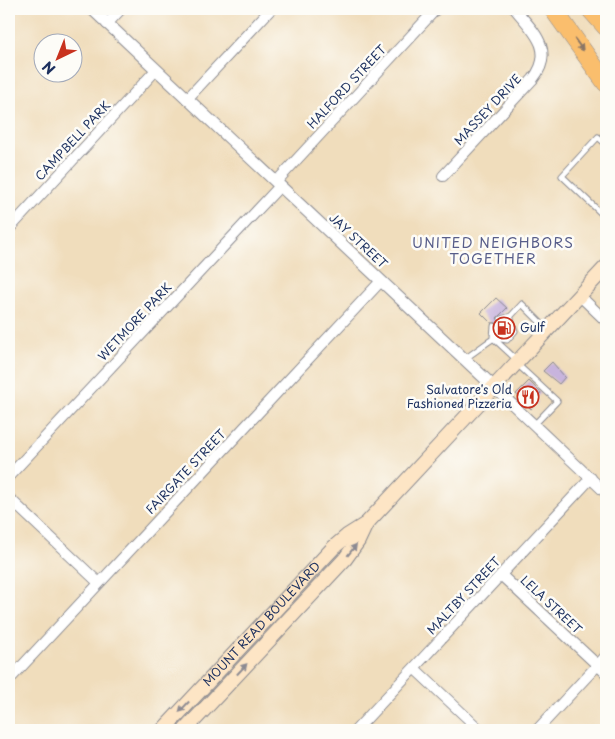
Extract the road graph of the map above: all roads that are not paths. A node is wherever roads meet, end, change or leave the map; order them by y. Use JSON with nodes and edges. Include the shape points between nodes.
{"nodes":[{"id":1,"x":92,"y":9,"type":"edge"},
{"id":2,"x":121,"y":9,"type":"edge"},
{"id":3,"x":272,"y":9,"type":"edge"},
{"id":4,"x":436,"y":9,"type":"edge"},
{"id":5,"x":515,"y":9,"type":"edge"},
{"id":6,"x":553,"y":9,"type":"edge"},
{"id":7,"x":590,"y":9,"type":"edge"},
{"id":8,"x":107,"y":24,"type":"junction"},
{"id":9,"x":606,"y":27,"type":"edge"},
{"id":10,"x":156,"y":70,"type":"junction"},
{"id":11,"x":606,"y":83,"type":"edge"},
{"id":12,"x":187,"y":98,"type":"junction"},
{"id":13,"x":606,"y":144,"type":"edge"},
{"id":14,"x":444,"y":176,"type":"dead end"},
{"id":15,"x":278,"y":184,"type":"junction"},
{"id":16,"x":606,"y":214,"type":"edge"},
{"id":17,"x":9,"y":229,"type":"edge"},
{"id":18,"x":606,"y":266,"type":"edge"},
{"id":19,"x":381,"y":281,"type":"junction"},
{"id":20,"x":579,"y":296,"type":"junction"},
{"id":21,"x":604,"y":315,"type":"edge"},
{"id":22,"x":510,"y":316,"type":"junction"},
{"id":23,"x":494,"y":326,"type":"dead end"},
{"id":24,"x":547,"y":330,"type":"junction"},
{"id":25,"x":501,"y":333,"type":"dead end"},
{"id":26,"x":493,"y":338,"type":"junction"},
{"id":27,"x":464,"y":359,"type":"junction"},
{"id":28,"x":517,"y":362,"type":"junction"},
{"id":29,"x":494,"y":387,"type":"junction"},
{"id":30,"x":534,"y":425,"type":"junction"},
{"id":31,"x":9,"y":476,"type":"edge"},
{"id":32,"x":591,"y":478,"type":"junction"},
{"id":33,"x":606,"y":493,"type":"edge"},
{"id":34,"x":9,"y":498,"type":"edge"},
{"id":35,"x":366,"y":524,"type":"junction"},
{"id":36,"x":501,"y":575,"type":"junction"},
{"id":37,"x":99,"y":583,"type":"junction"},
{"id":38,"x":606,"y":656,"type":"edge"},
{"id":39,"x":598,"y":665,"type":"junction"},
{"id":40,"x":414,"y":668,"type":"junction"},
{"id":41,"x":606,"y":673,"type":"edge"},
{"id":42,"x":9,"y":680,"type":"edge"},
{"id":43,"x":163,"y":730,"type":"edge"},
{"id":44,"x":185,"y":730,"type":"edge"},
{"id":45,"x":356,"y":730,"type":"edge"},
{"id":46,"x":480,"y":730,"type":"edge"},
{"id":47,"x":537,"y":730,"type":"edge"}],
"edges":[{"from":1,"to":8,"type":"street","name":"JAY STREET"},
{"from":2,"to":8,"type":"street"},
{"from":3,"to":12,"type":"street"},
{"from":4,"to":15,"type":"street","name":"HALFORD STREET"},
{"from":5,"to":14,"type":"street","name":"MASSEY DRIVE","via":[[538,37],[544,56],[541,68]]},
{"from":6,"to":11,"type":"highway","one_way":true},
{"from":7,"to":9,"type":"highway"},
{"from":8,"to":10,"type":"street","name":"JAY STREET"},
{"from":10,"to":12,"type":"street","name":"JAY STREET"},
{"from":10,"to":17,"type":"street","name":"CAMPBELL PARK"},
{"from":12,"to":15,"type":"street","name":"JAY STREET"},
{"from":13,"to":16,"type":"lane","via":[[598,137],[562,176],[603,215]]},
{"from":15,"to":19,"type":"street","name":"JAY STREET"},
{"from":15,"to":31,"type":"street","name":"WETMORE PARK"},
{"from":18,"to":20,"type":"main road","name":"MOUNT READ BOULEVARD"},
{"from":19,"to":27,"type":"street","name":"JAY STREET"},
{"from":19,"to":37,"type":"street","name":"FAIRGATE STREET"},
{"from":20,"to":21,"type":"street"},
{"from":20,"to":24,"type":"main road","name":"MOUNT READ BOULEVARD"},
{"from":22,"to":22,"type":"lane","via":[[505,323]]},
{"from":22,"to":24,"type":"lane","via":[[522,304]]},
{"from":22,"to":26,"type":"lane","via":[[515,331],[507,340]]},
{"from":23,"to":26,"type":"lane"},
{"from":24,"to":28,"type":"main road","name":"MOUNT READ BOULEVARD"},
{"from":25,"to":26,"type":"lane"},
{"from":26,"to":27,"type":"lane"},
{"from":26,"to":28,"type":"lane"},
{"from":27,"to":29,"type":"street","name":"JAY STREET"},
{"from":28,"to":29,"type":"main road","name":"MOUNT READ BOULEVARD"},
{"from":28,"to":30,"type":"lane","via":[[557,401]]},
{"from":29,"to":30,"type":"street","name":"JAY STREET"},
{"from":29,"to":35,"type":"main road","name":"MOUNT READ BOULEVARD"},
{"from":30,"to":32,"type":"street","name":"JAY STREET"},
{"from":32,"to":33,"type":"street","name":"JAY STREET"},
{"from":32,"to":36,"type":"street","name":"MALTBY STREET"},
{"from":34,"to":37,"type":"street"},
{"from":35,"to":43,"type":"main road","name":"MOUNT READ BOULEVARD","one_way":true,"via":[[334,547]]},
{"from":44,"to":35,"type":"main road","name":"MOUNT READ BOULEVARD","one_way":true,"via":[[345,558]]},
{"from":36,"to":39,"type":"street","name":"LELA STREET"},
{"from":36,"to":40,"type":"street","name":"MALTBY STREET"},
{"from":37,"to":42,"type":"street","name":"FAIRGATE STREET"},
{"from":38,"to":39,"type":"street"},
{"from":39,"to":41,"type":"street","name":"LELA STREET"},
{"from":39,"to":47,"type":"street"},
{"from":40,"to":45,"type":"street","name":"MALTBY STREET"},
{"from":40,"to":46,"type":"street"}]}
